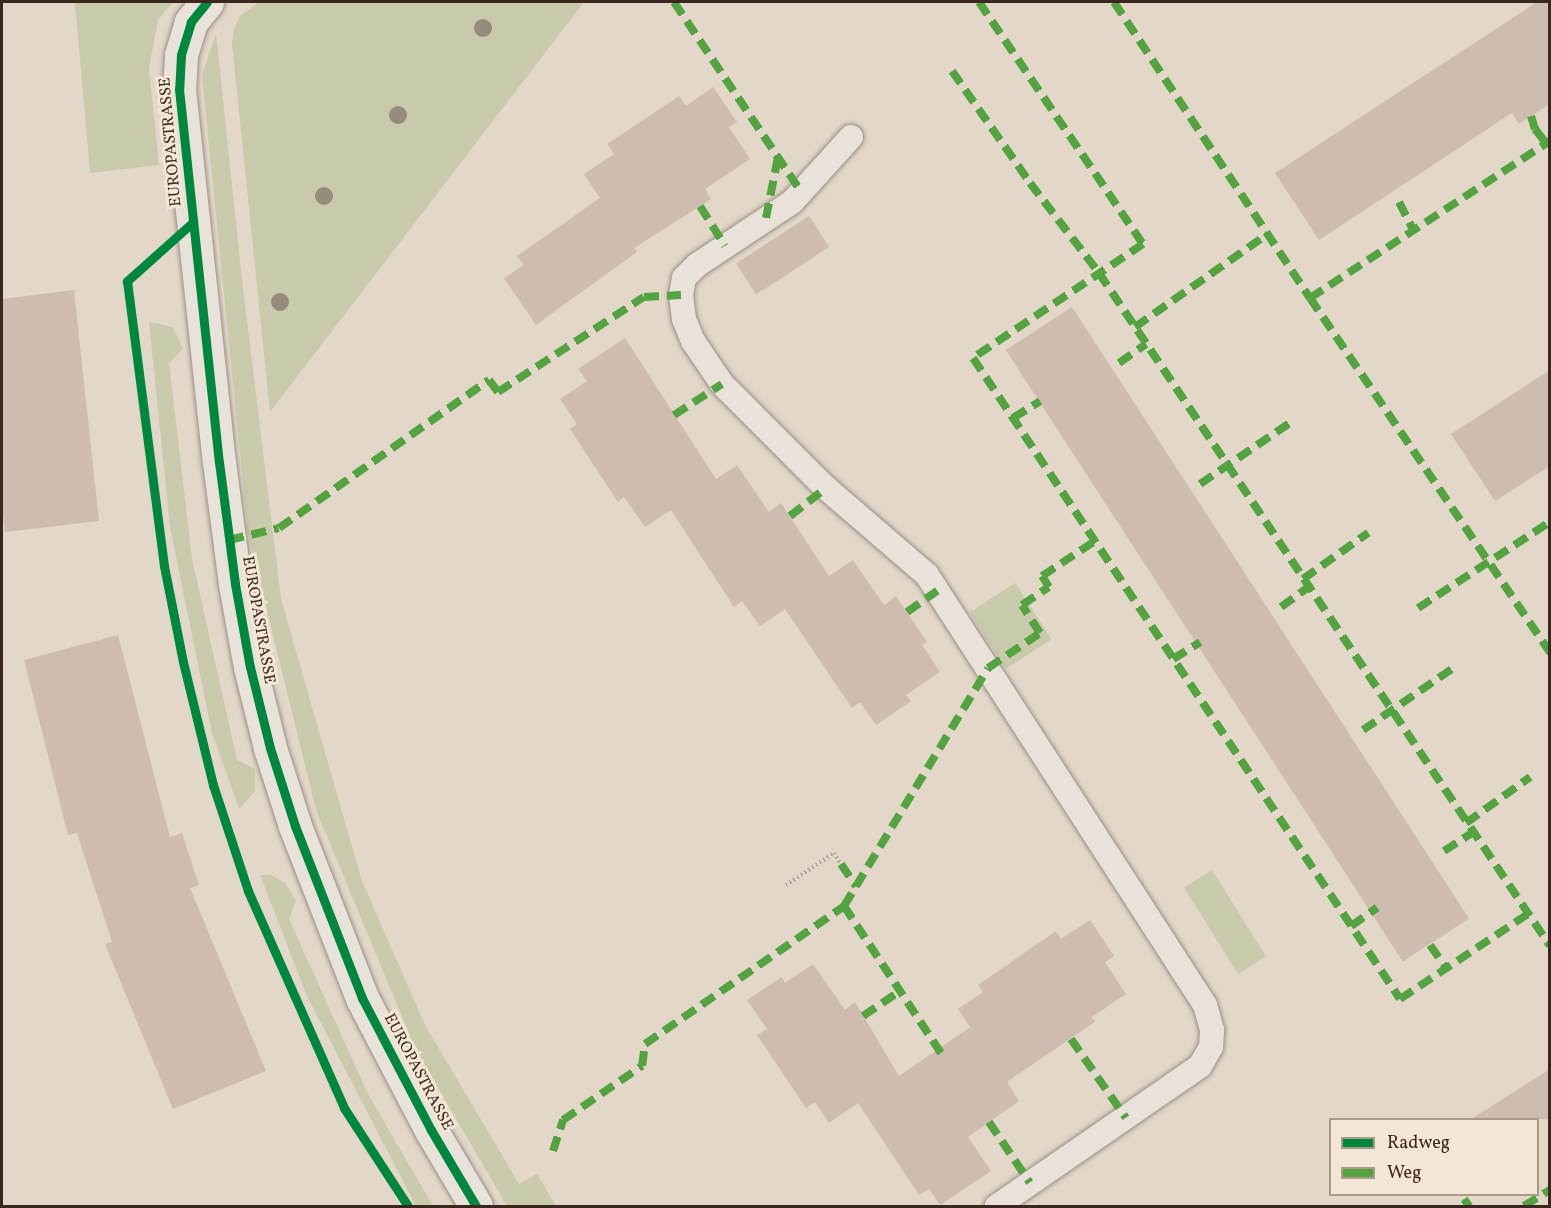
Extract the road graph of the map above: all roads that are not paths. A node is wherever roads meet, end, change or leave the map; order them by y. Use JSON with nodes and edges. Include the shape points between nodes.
{"nodes":[{"id":1,"x":207,"y":2,"type":"edge"},
{"id":2,"x":851,"y":137,"type":"dead end"},
{"id":3,"x":476,"y":1206,"type":"edge"},
{"id":4,"x":997,"y":1206,"type":"edge"}],
"edges":[{"from":1,"to":3,"type":"street","name":"EUROPASTRASSE","via":[[191,22],[181,55],[179,89],[220,473],[250,667],[295,825],[362,998]]},
{"from":2,"to":4,"type":"lane","via":[[792,202],[697,265],[684,278],[684,319],[693,341],[722,384],[826,488],[927,575],[1206,1005],[1212,1030],[1211,1047],[1200,1066]]}]}
